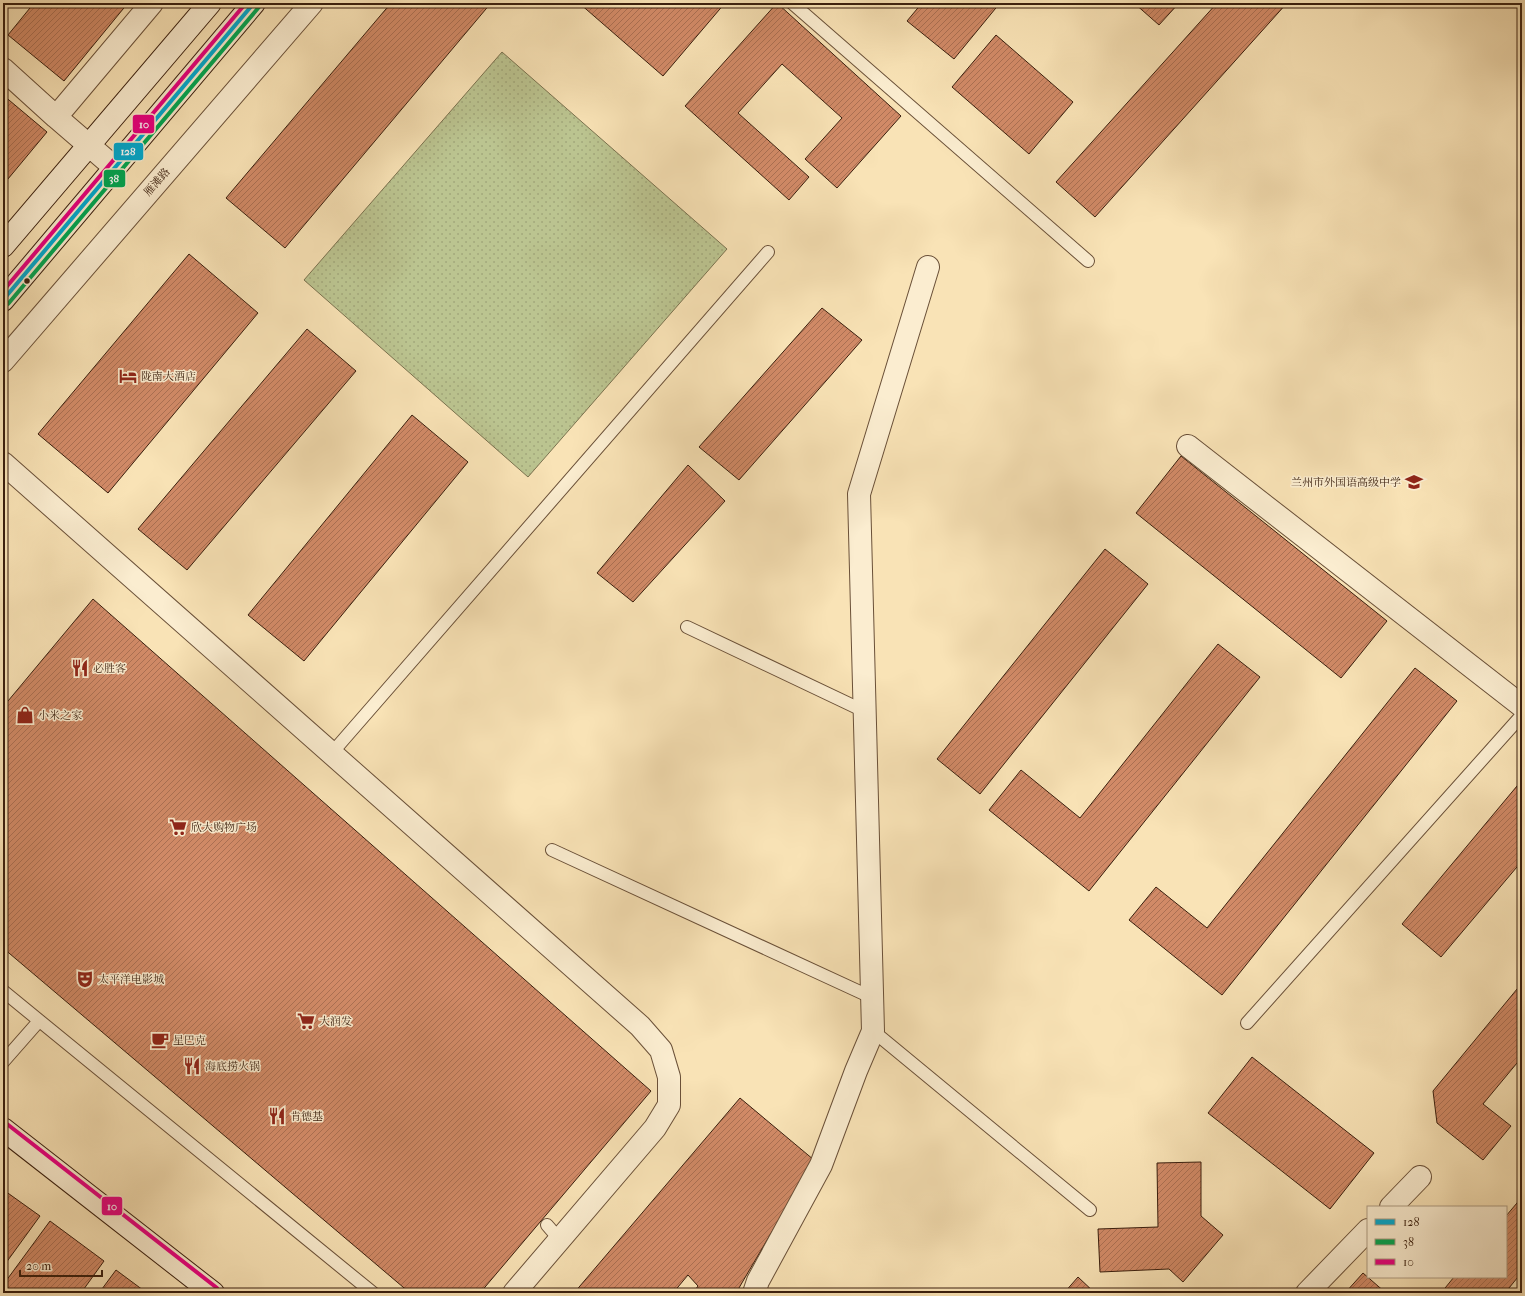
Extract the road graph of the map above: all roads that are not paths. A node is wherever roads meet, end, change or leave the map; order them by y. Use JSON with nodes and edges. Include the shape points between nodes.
{"nodes":[{"id":1,"x":152,"y":3,"type":"edge"},
{"id":2,"x":210,"y":3,"type":"edge"},
{"id":3,"x":254,"y":3,"type":"edge"},
{"id":4,"x":312,"y":3,"type":"edge"},
{"id":5,"x":792,"y":3,"type":"edge"},
{"id":6,"x":3,"y":69,"type":"edge"},
{"id":7,"x":56,"y":118,"type":"junction"},
{"id":8,"x":89,"y":146,"type":"junction"},
{"id":9,"x":114,"y":167,"type":"junction"},
{"id":10,"x":3,"y":246,"type":"edge"},
{"id":11,"x":768,"y":252,"type":"dead end"},
{"id":12,"x":1088,"y":261,"type":"dead end"},
{"id":13,"x":928,"y":267,"type":"dead end"},
{"id":14,"x":3,"y":300,"type":"edge"},
{"id":15,"x":3,"y":360,"type":"edge"},
{"id":16,"x":1188,"y":446,"type":"dead end"},
{"id":17,"x":3,"y":463,"type":"edge"},
{"id":18,"x":687,"y":627,"type":"dead end"},
{"id":19,"x":1522,"y":706,"type":"edge"},
{"id":20,"x":864,"y":711,"type":"junction"},
{"id":21,"x":1522,"y":715,"type":"edge"},
{"id":22,"x":332,"y":754,"type":"junction"},
{"id":23,"x":552,"y":850,"type":"dead end"},
{"id":24,"x":3,"y":991,"type":"edge"},
{"id":25,"x":873,"y":998,"type":"junction"},
{"id":26,"x":39,"y":1021,"type":"junction"},
{"id":27,"x":1247,"y":1022,"type":"dead end"},
{"id":28,"x":873,"y":1031,"type":"junction"},
{"id":29,"x":3,"y":1062,"type":"edge"},
{"id":30,"x":3,"y":1129,"type":"edge"},
{"id":31,"x":1420,"y":1178,"type":"dead end"},
{"id":32,"x":1392,"y":1206,"type":"edge"},
{"id":33,"x":1090,"y":1210,"type":"dead end"},
{"id":34,"x":1367,"y":1231,"type":"edge"},
{"id":35,"x":213,"y":1293,"type":"edge"},
{"id":36,"x":373,"y":1293,"type":"edge"},
{"id":37,"x":514,"y":1293,"type":"edge"},
{"id":38,"x":754,"y":1293,"type":"edge"},
{"id":39,"x":1307,"y":1293,"type":"edge"}],
"edges":[{"from":1,"to":7,"type":"street"},
{"from":2,"to":8,"type":"street"},
{"from":3,"to":9,"type":"street"},
{"from":4,"to":15,"type":"street","name":"雁滩路"},
{"from":5,"to":12,"type":"lane"},
{"from":6,"to":7,"type":"street"},
{"from":7,"to":8,"type":"street"},
{"from":8,"to":9,"type":"street"},
{"from":8,"to":10,"type":"street"},
{"from":9,"to":14,"type":"street"},
{"from":11,"to":22,"type":"lane"},
{"from":13,"to":20,"type":"street","via":[[859,494]]},
{"from":16,"to":19,"type":"street"},
{"from":17,"to":22,"type":"street"},
{"from":18,"to":20,"type":"lane"},
{"from":20,"to":25,"type":"street"},
{"from":21,"to":27,"type":"lane"},
{"from":22,"to":37,"type":"street","via":[[640,1026],[661,1050],[669,1077],[669,1105],[655,1128],[554,1232]]},
{"from":23,"to":25,"type":"lane"},
{"from":24,"to":26,"type":"lane"},
{"from":25,"to":28,"type":"street"},
{"from":26,"to":29,"type":"lane"},
{"from":26,"to":36,"type":"lane"},
{"from":28,"to":33,"type":"lane"},
{"from":28,"to":38,"type":"street","via":[[821,1165],[758,1281]]},
{"from":30,"to":35,"type":"street"},
{"from":31,"to":32,"type":"street"},
{"from":34,"to":39,"type":"street"}]}
